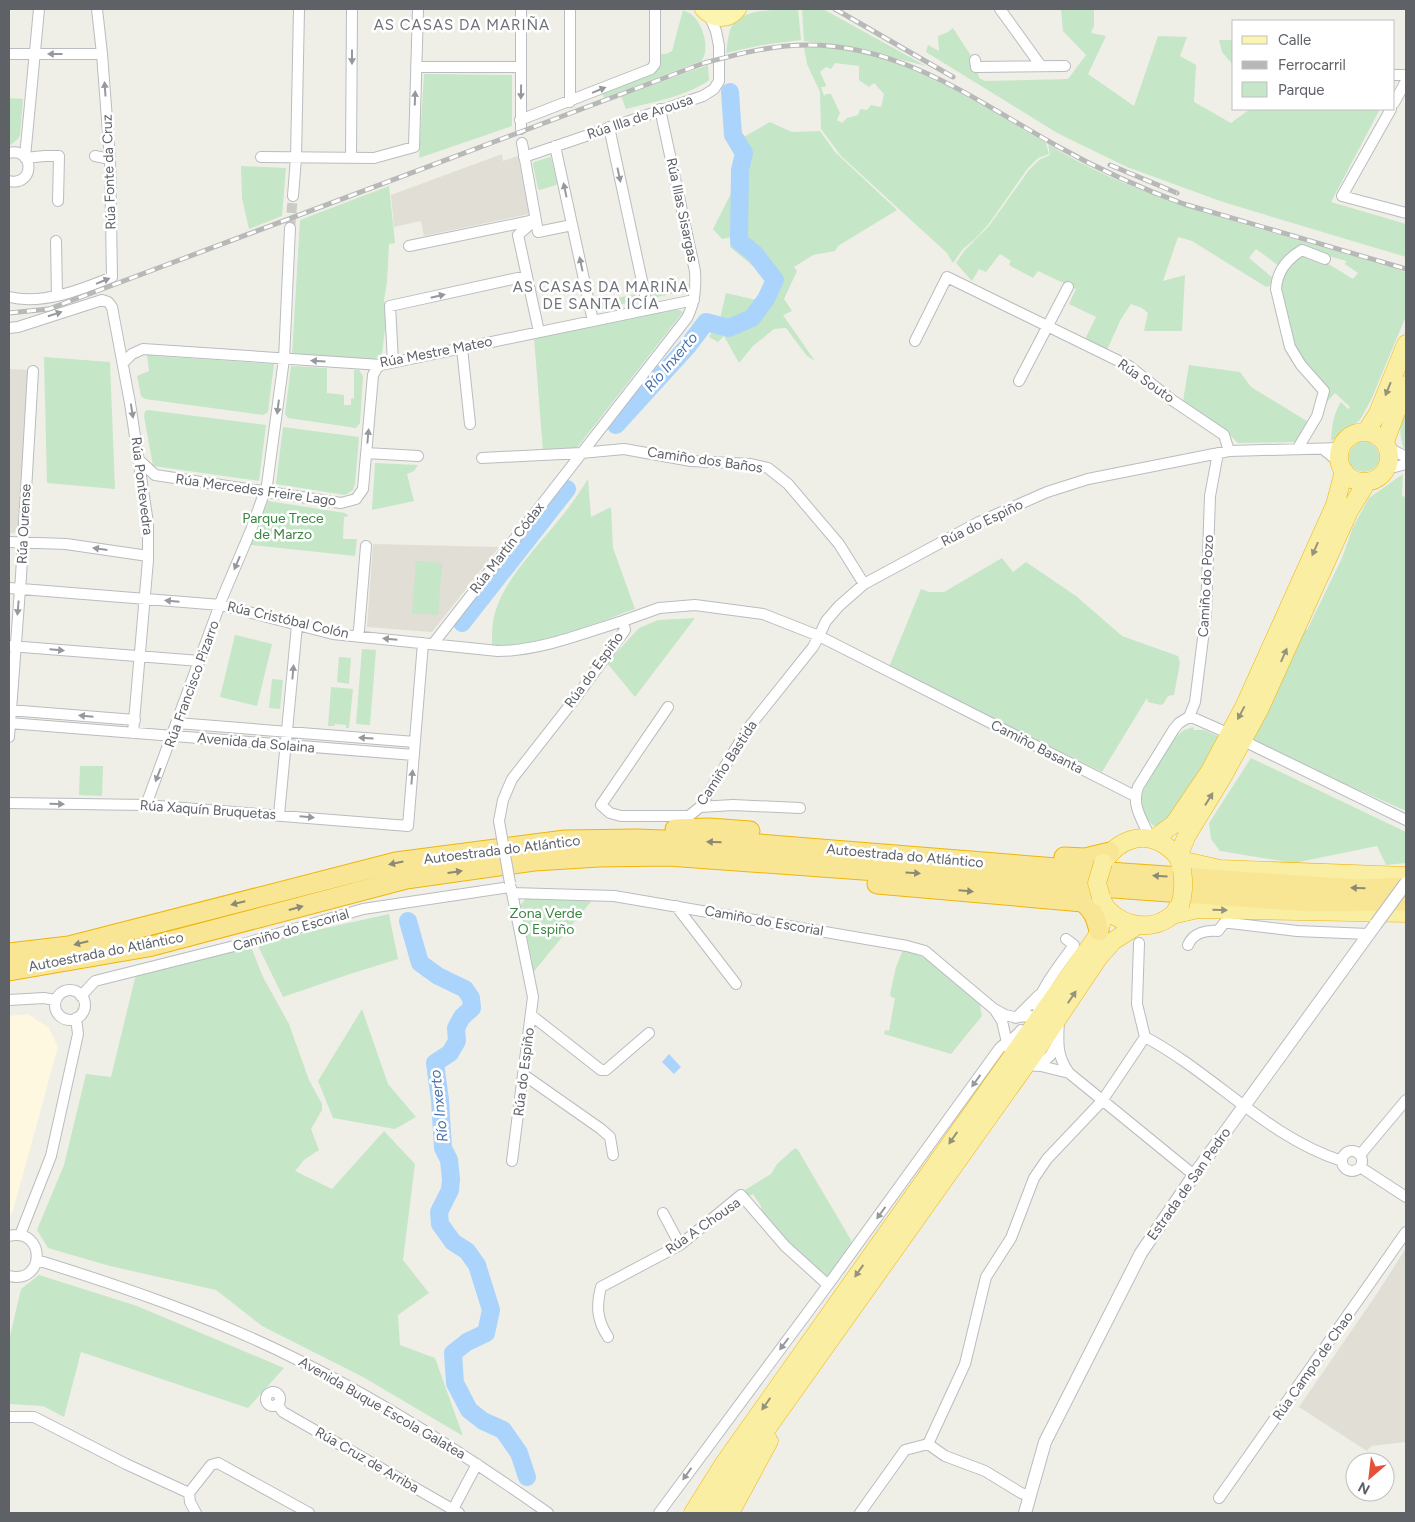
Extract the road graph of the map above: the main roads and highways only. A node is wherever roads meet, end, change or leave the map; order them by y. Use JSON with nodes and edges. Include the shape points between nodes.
{"nodes":[{"id":1,"x":706,"y":12,"type":"edge"},
{"id":2,"x":733,"y":13,"type":"edge"},
{"id":3,"x":1406,"y":344,"type":"edge"},
{"id":4,"x":1406,"y":384,"type":"edge"},
{"id":5,"x":1366,"y":432,"type":"junction"},
{"id":6,"x":1386,"y":445,"type":"junction"},
{"id":7,"x":1337,"y":458,"type":"junction"},
{"id":8,"x":1375,"y":478,"type":"junction"},
{"id":9,"x":1192,"y":827,"type":"junction"},
{"id":10,"x":1146,"y":839,"type":"junction"},
{"id":11,"x":1180,"y":862,"type":"junction"},
{"id":12,"x":1209,"y":867,"type":"junction"},
{"id":13,"x":1406,"y":876,"type":"edge"},
{"id":14,"x":1406,"y":885,"type":"edge"},
{"id":15,"x":1100,"y":886,"type":"junction"},
{"id":16,"x":1406,"y":901,"type":"edge"},
{"id":17,"x":1176,"y":910,"type":"junction"},
{"id":18,"x":1406,"y":913,"type":"edge"},
{"id":19,"x":1138,"y":925,"type":"junction"},
{"id":20,"x":1098,"y":931,"type":"joint"},
{"id":21,"x":9,"y":953,"type":"edge"},
{"id":22,"x":9,"y":971,"type":"edge"},
{"id":23,"x":1043,"y":1008,"type":"junction"},
{"id":24,"x":1017,"y":1053,"type":"junction"},
{"id":25,"x":812,"y":1364,"type":"junction"},
{"id":26,"x":693,"y":1513,"type":"edge"},
{"id":27,"x":710,"y":1513,"type":"edge"},
{"id":28,"x":730,"y":1513,"type":"edge"}],
"edges":[{"from":1,"to":2,"type":"main road","via":[[715,18]]},
{"from":3,"to":5,"type":"highway","one_way":true,"via":[[1378,413]]},
{"from":4,"to":6,"type":"highway"},
{"from":5,"to":6,"type":"highway","via":[[1379,436]]},
{"from":5,"to":7,"type":"highway","via":[[1348,437]]},
{"from":6,"to":8,"type":"highway","via":[[1389,461]]},
{"from":7,"to":8,"type":"highway","via":[[1354,480]]},
{"from":7,"to":10,"type":"highway","one_way":true,"via":[[1335,505],[1245,705],[1210,771],[1174,824]]},
{"from":9,"to":8,"type":"highway","one_way":true,"via":[[1259,710],[1349,511]]},
{"from":9,"to":11,"type":"highway"},
{"from":9,"to":12,"type":"highway","via":[[1195,847]]},
{"from":10,"to":11,"type":"highway","via":[[1163,844]]},
{"from":10,"to":15,"type":"highway","via":[[1117,846]]},
{"from":11,"to":12,"type":"highway"},
{"from":11,"to":17,"type":"highway","bridge":true,"via":[[1184,881]]},
{"from":12,"to":13,"type":"highway"},
{"from":14,"to":15,"type":"highway","one_way":true,"via":[[1357,889]]},
{"from":15,"to":16,"type":"highway","via":[[1308,902]]},
{"from":15,"to":19,"type":"highway","via":[[1113,914]]},
{"from":15,"to":20,"type":"highway","via":[[1090,907]]},
{"from":15,"to":21,"type":"highway","name":"Autoestrada do Atlántico","one_way":true,"via":[[1085,858],[708,828],[612,832],[396,862],[70,946]]},
{"from":22,"to":15,"type":"highway","name":"Autoestrada do Atlántico","one_way":true,"via":[[148,947],[406,879],[534,861],[668,856]]},
{"from":17,"to":18,"type":"highway","one_way":true},
{"from":17,"to":19,"type":"highway","via":[[1157,923]]},
{"from":23,"to":19,"type":"highway","one_way":true,"via":[[1113,941]]},
{"from":20,"to":23,"type":"highway"},
{"from":23,"to":24,"type":"highway"},
{"from":24,"to":25,"type":"highway"},
{"from":24,"to":26,"type":"highway","one_way":true,"via":[[723,1465]]},
{"from":25,"to":27,"type":"highway"},
{"from":25,"to":28,"type":"highway"}]}
